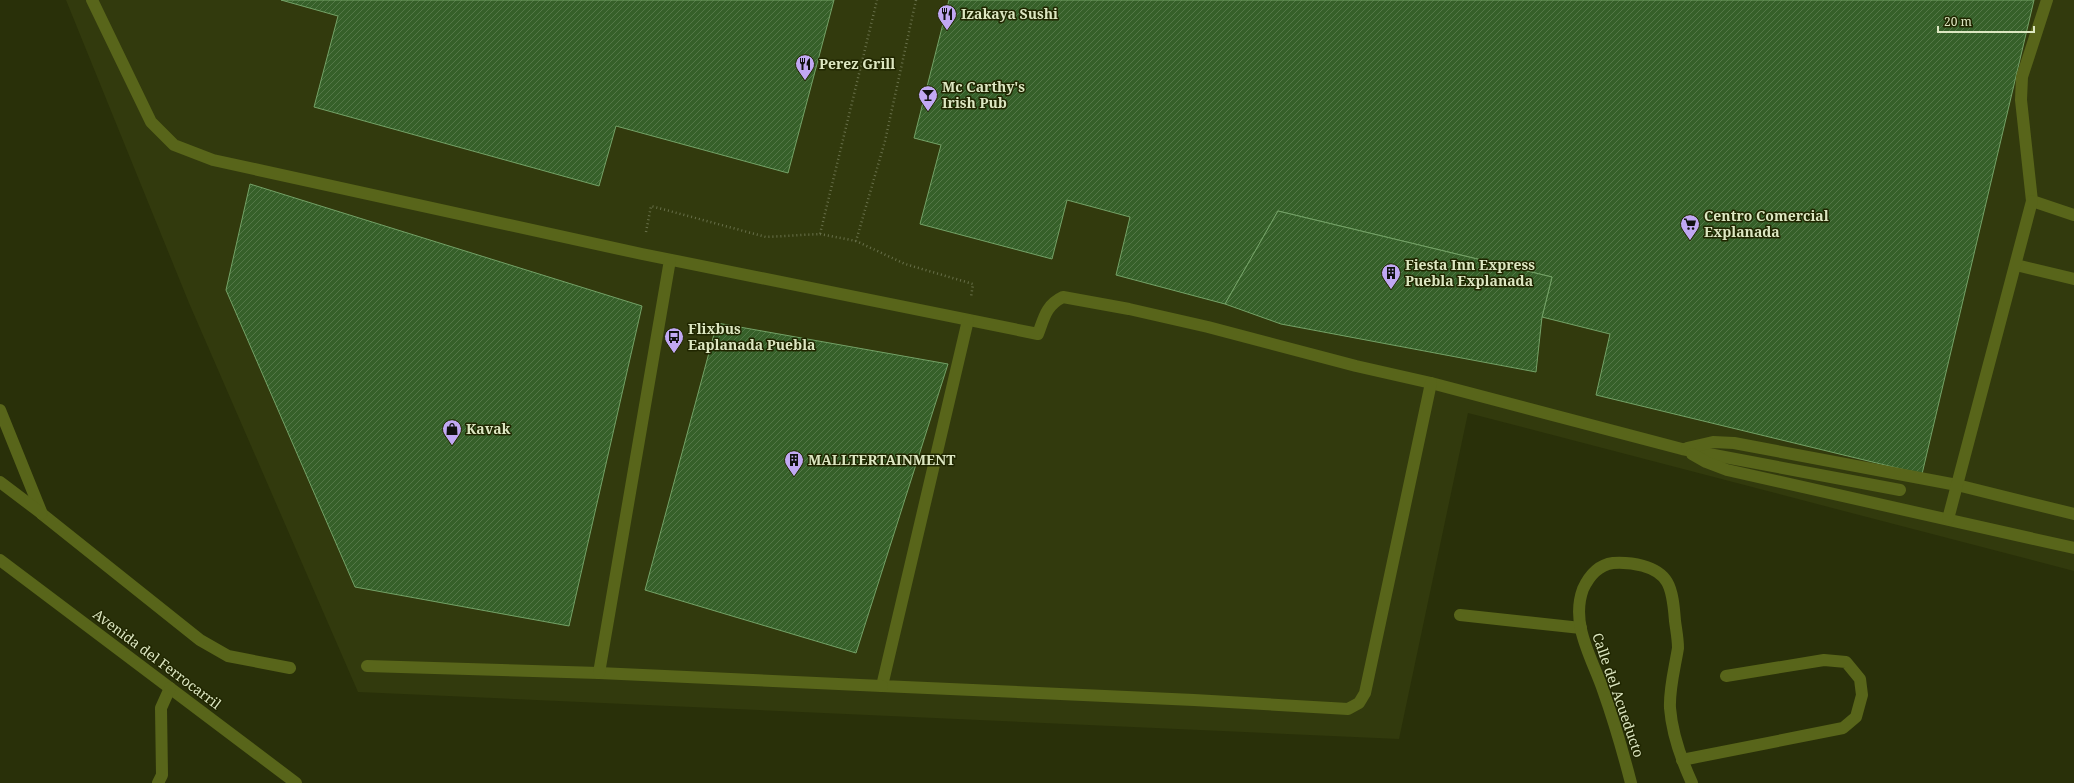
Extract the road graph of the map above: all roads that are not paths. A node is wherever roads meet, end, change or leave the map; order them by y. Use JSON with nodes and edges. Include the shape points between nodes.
{"nodes":[{"id":1,"x":92,"y":0,"type":"edge"},
{"id":2,"x":2046,"y":0,"type":"edge"},
{"id":3,"x":2032,"y":201,"type":"junction"},
{"id":4,"x":2074,"y":215,"type":"edge"},
{"id":5,"x":670,"y":260,"type":"junction"},
{"id":6,"x":2016,"y":265,"type":"junction"},
{"id":7,"x":2074,"y":278,"type":"edge"},
{"id":8,"x":968,"y":320,"type":"junction"},
{"id":9,"x":1431,"y":383,"type":"junction"},
{"id":10,"x":0,"y":410,"type":"edge"},
{"id":11,"x":1682,"y":449,"type":"junction"},
{"id":12,"x":0,"y":482,"type":"edge"},
{"id":13,"x":1957,"y":485,"type":"junction"},
{"id":14,"x":1900,"y":490,"type":"dead end"},
{"id":15,"x":42,"y":514,"type":"junction"},
{"id":16,"x":2074,"y":514,"type":"edge"},
{"id":17,"x":1948,"y":519,"type":"junction"},
{"id":18,"x":2074,"y":548,"type":"edge"},
{"id":19,"x":0,"y":560,"type":"edge"},
{"id":20,"x":1460,"y":615,"type":"dead end"},
{"id":21,"x":1580,"y":628,"type":"junction"},
{"id":22,"x":366,"y":666,"type":"dead end"},
{"id":23,"x":290,"y":668,"type":"dead end"},
{"id":24,"x":600,"y":673,"type":"junction"},
{"id":25,"x":1726,"y":676,"type":"dead end"},
{"id":26,"x":882,"y":686,"type":"junction"},
{"id":27,"x":170,"y":688,"type":"junction"},
{"id":28,"x":1682,"y":760,"type":"junction"},
{"id":29,"x":158,"y":783,"type":"edge"},
{"id":30,"x":296,"y":783,"type":"edge"},
{"id":31,"x":1631,"y":783,"type":"edge"},
{"id":32,"x":1692,"y":783,"type":"edge"}],
"edges":[{"from":1,"to":5,"type":"street","via":[[151,122],[174,145],[213,160]]},
{"from":2,"to":3,"type":"street","via":[[2022,77],[2021,100]]},
{"from":3,"to":4,"type":"street"},
{"from":3,"to":6,"type":"street"},
{"from":5,"to":8,"type":"street"},
{"from":5,"to":24,"type":"street"},
{"from":6,"to":7,"type":"street"},
{"from":6,"to":13,"type":"street"},
{"from":8,"to":9,"type":"street","via":[[1038,334],[1046,309],[1063,297],[1208,327]]},
{"from":8,"to":26,"type":"street"},
{"from":9,"to":11,"type":"street"},
{"from":9,"to":26,"type":"street","via":[[1365,693],[1359,703],[1348,709]]},
{"from":10,"to":15,"type":"street"},
{"from":11,"to":13,"type":"street","via":[[1713,442],[1734,443]]},
{"from":11,"to":14,"type":"street"},
{"from":11,"to":17,"type":"street","via":[[1727,470]]},
{"from":12,"to":15,"type":"street"},
{"from":13,"to":16,"type":"street"},
{"from":13,"to":17,"type":"street"},
{"from":15,"to":23,"type":"street","via":[[200,640],[228,656]]},
{"from":17,"to":18,"type":"street"},
{"from":19,"to":27,"type":"street","name":"Avenida del Ferrocarril"},
{"from":20,"to":21,"type":"street"},
{"from":21,"to":28,"type":"street","name":"Calle del Acueducto","via":[[1579,600],[1587,580],[1602,565],[1626,562],[1651,568],[1667,582],[1674,608],[1678,645],[1670,706],[1673,733]]},
{"from":21,"to":31,"type":"street","name":"Calle del Acueducto","via":[[1587,655],[1603,689]]},
{"from":22,"to":24,"type":"street"},
{"from":24,"to":26,"type":"street"},
{"from":25,"to":28,"type":"street","via":[[1824,660],[1846,662],[1860,679],[1862,695],[1856,717],[1843,728]]},
{"from":27,"to":29,"type":"street","via":[[161,708],[162,775]]},
{"from":27,"to":30,"type":"street","name":"Avenida del Ferrocarril"},
{"from":28,"to":32,"type":"street","name":"Calle del Acueducto"}]}
